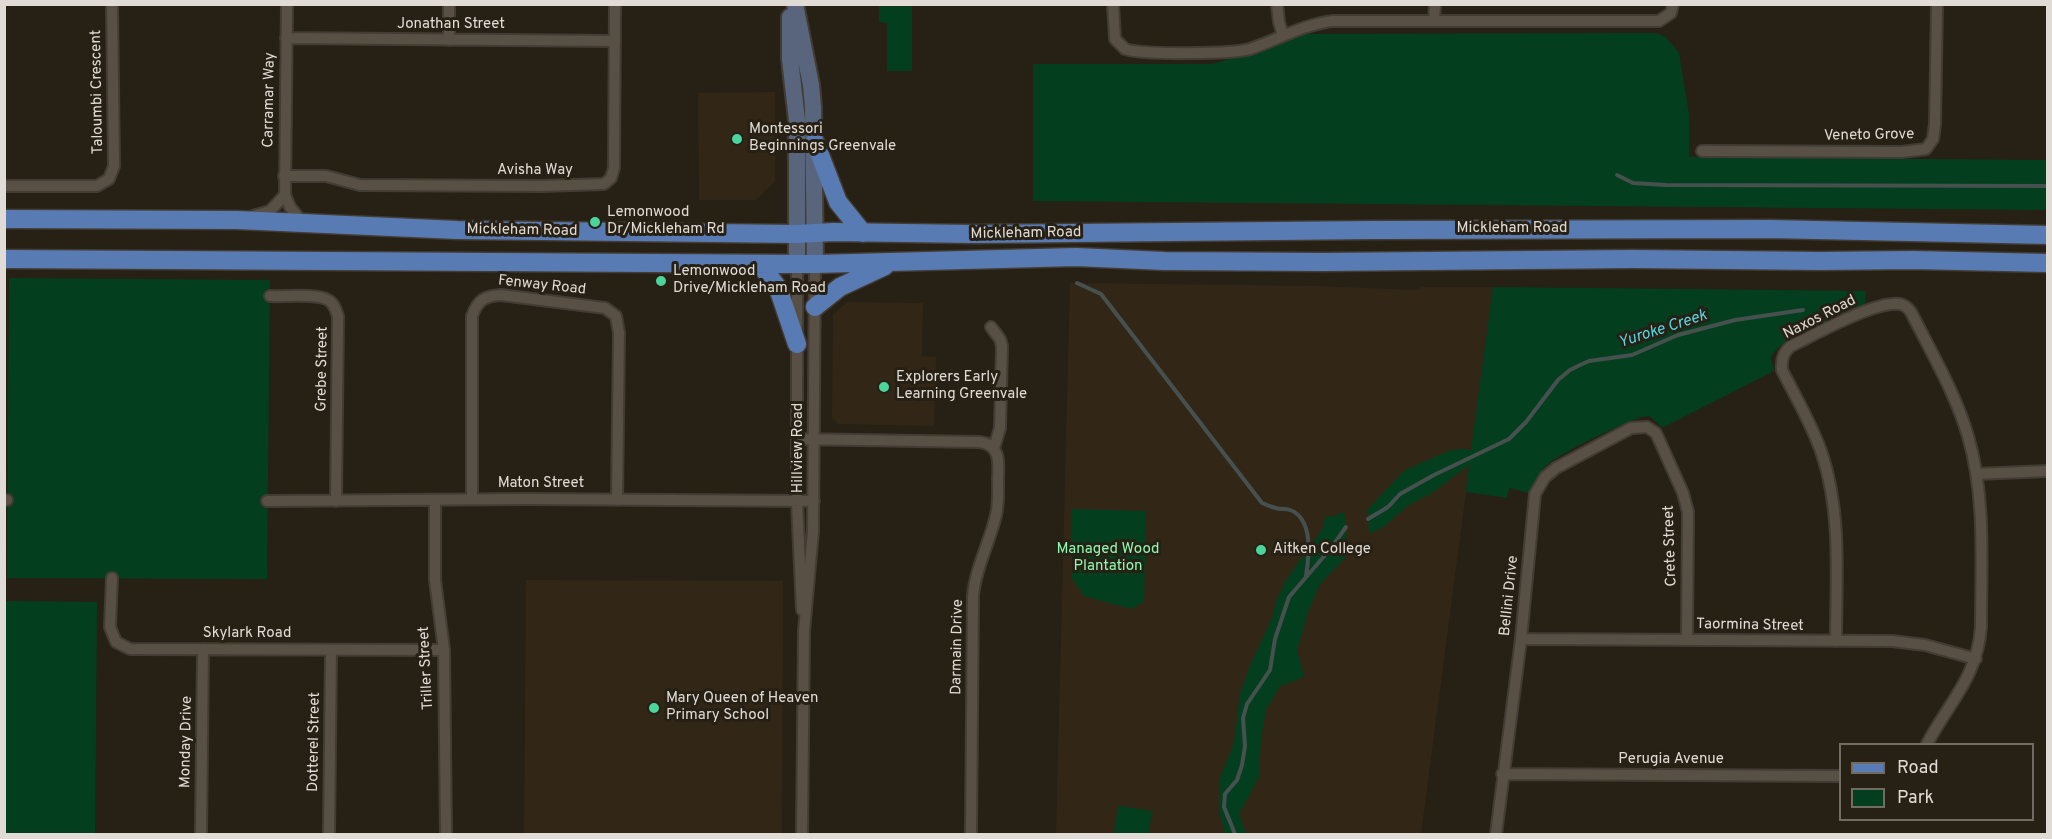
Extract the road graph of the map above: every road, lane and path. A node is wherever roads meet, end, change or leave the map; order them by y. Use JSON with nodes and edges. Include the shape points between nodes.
{"nodes":[{"id":1,"x":112,"y":4,"type":"edge"},
{"id":2,"x":287,"y":4,"type":"edge"},
{"id":3,"x":449,"y":4,"type":"edge"},
{"id":4,"x":615,"y":4,"type":"edge"},
{"id":5,"x":793,"y":4,"type":"edge"},
{"id":6,"x":1113,"y":4,"type":"edge"},
{"id":7,"x":1277,"y":4,"type":"edge"},
{"id":8,"x":1435,"y":4,"type":"edge"},
{"id":9,"x":1673,"y":4,"type":"edge"},
{"id":10,"x":1937,"y":4,"type":"edge"},
{"id":11,"x":1434,"y":21,"type":"junction"},
{"id":12,"x":1283,"y":35,"type":"junction"},
{"id":13,"x":286,"y":38,"type":"junction"},
{"id":14,"x":449,"y":40,"type":"junction"},
{"id":15,"x":615,"y":41,"type":"junction"},
{"id":16,"x":815,"y":142,"type":"junction"},
{"id":17,"x":1702,"y":151,"type":"dead end"},
{"id":18,"x":284,"y":176,"type":"junction"},
{"id":19,"x":4,"y":186,"type":"edge"},
{"id":20,"x":285,"y":195,"type":"junction"},
{"id":21,"x":4,"y":219,"type":"edge"},
{"id":22,"x":237,"y":220,"type":"junction"},
{"id":23,"x":303,"y":223,"type":"junction"},
{"id":24,"x":815,"y":233,"type":"junction"},
{"id":25,"x":863,"y":233,"type":"junction"},
{"id":26,"x":796,"y":234,"type":"junction"},
{"id":27,"x":2048,"y":235,"type":"edge"},
{"id":28,"x":4,"y":259,"type":"edge"},
{"id":29,"x":892,"y":262,"type":"junction"},
{"id":30,"x":2048,"y":263,"type":"edge"},
{"id":31,"x":760,"y":264,"type":"junction"},
{"id":32,"x":797,"y":264,"type":"junction"},
{"id":33,"x":815,"y":264,"type":"junction"},
{"id":34,"x":270,"y":296,"type":"dead end"},
{"id":35,"x":815,"y":307,"type":"junction"},
{"id":36,"x":990,"y":327,"type":"dead end"},
{"id":37,"x":797,"y":344,"type":"junction"},
{"id":38,"x":1647,"y":427,"type":"joint"},
{"id":39,"x":797,"y":439,"type":"junction"},
{"id":40,"x":814,"y":439,"type":"junction"},
{"id":41,"x":994,"y":448,"type":"junction"},
{"id":42,"x":2048,"y":471,"type":"edge"},
{"id":43,"x":1976,"y":474,"type":"junction"},
{"id":44,"x":472,"y":499,"type":"junction"},
{"id":45,"x":435,"y":500,"type":"junction"},
{"id":46,"x":617,"y":500,"type":"junction"},
{"id":47,"x":267,"y":501,"type":"dead end"},
{"id":48,"x":336,"y":501,"type":"junction"},
{"id":49,"x":797,"y":501,"type":"junction"},
{"id":50,"x":814,"y":501,"type":"junction"},
{"id":51,"x":112,"y":578,"type":"dead end"},
{"id":52,"x":804,"y":631,"type":"junction"},
{"id":53,"x":1521,"y":639,"type":"junction"},
{"id":54,"x":1687,"y":640,"type":"junction"},
{"id":55,"x":1836,"y":641,"type":"junction"},
{"id":56,"x":203,"y":649,"type":"junction"},
{"id":57,"x":331,"y":650,"type":"junction"},
{"id":58,"x":444,"y":650,"type":"junction"},
{"id":59,"x":1976,"y":659,"type":"junction"},
{"id":60,"x":1928,"y":743,"type":"edge"},
{"id":61,"x":1502,"y":774,"type":"junction"},
{"id":62,"x":1839,"y":776,"type":"edge"},
{"id":63,"x":201,"y":834,"type":"edge"},
{"id":64,"x":329,"y":834,"type":"edge"},
{"id":65,"x":446,"y":834,"type":"edge"},
{"id":66,"x":802,"y":834,"type":"edge"},
{"id":67,"x":971,"y":834,"type":"edge"},
{"id":68,"x":1496,"y":834,"type":"edge"}],
"edges":[{"from":1,"to":19,"type":"street","name":"Taloumbi Crescent","via":[[114,166],[109,179],[97,186]]},
{"from":2,"to":13,"type":"street","name":"Carramar Way"},
{"from":3,"to":14,"type":"street"},
{"from":4,"to":15,"type":"street","name":"Avisha Way"},
{"from":5,"to":16,"type":"street","via":[[811,86]]},
{"from":5,"to":26,"type":"street","via":[[790,59],[797,120]]},
{"from":6,"to":12,"type":"street","via":[[1115,39],[1129,51],[1238,51]]},
{"from":7,"to":12,"type":"street"},
{"from":8,"to":11,"type":"street"},
{"from":9,"to":11,"type":"street","via":[[1668,17],[1654,21]]},
{"from":10,"to":17,"type":"street","name":"Veneto Grove","via":[[1935,124],[1933,139],[1926,149]]},
{"from":11,"to":12,"type":"street","via":[[1333,21]]},
{"from":13,"to":14,"type":"street","name":"Jonathan Street"},
{"from":13,"to":18,"type":"street","name":"Carramar Way"},
{"from":14,"to":15,"type":"street","name":"Jonathan Street"},
{"from":15,"to":18,"type":"street","name":"Avisha Way","via":[[614,168],[604,184],[360,185],[326,176]]},
{"from":16,"to":24,"type":"street"},
{"from":16,"to":25,"type":"main road","via":[[838,202]]},
{"from":18,"to":20,"type":"street","name":"Carramar Way"},
{"from":20,"to":22,"type":"street","via":[[265,213]]},
{"from":20,"to":23,"type":"street","name":"Carramar Way"},
{"from":21,"to":22,"type":"main road","name":"Mickleham Road"},
{"from":22,"to":23,"type":"main road","name":"Mickleham Road"},
{"from":23,"to":26,"type":"main road","name":"Mickleham Road","via":[[457,230]]},
{"from":24,"to":25,"type":"main road","name":"Mickleham Road"},
{"from":24,"to":26,"type":"main road","name":"Mickleham Road"},
{"from":24,"to":33,"type":"street"},
{"from":25,"to":27,"type":"main road","name":"Mickleham Road","via":[[1769,229]]},
{"from":26,"to":32,"type":"street"},
{"from":28,"to":31,"type":"main road","name":"Mickleham Road"},
{"from":29,"to":30,"type":"main road","name":"Mickleham Road","via":[[1076,257],[1323,262],[1655,259]]},
{"from":29,"to":33,"type":"main road","name":"Mickleham Road"},
{"from":29,"to":35,"type":"main road","via":[[840,288]]},
{"from":31,"to":32,"type":"main road","name":"Mickleham Road"},
{"from":31,"to":37,"type":"main road","via":[[778,288]]},
{"from":32,"to":33,"type":"main road","name":"Mickleham Road"},
{"from":32,"to":37,"type":"street","name":"Hillview Road"},
{"from":33,"to":35,"type":"street","name":"Hillview Road"},
{"from":34,"to":48,"type":"street","name":"Grebe Street","via":[[319,297],[328,300],[338,316]]},
{"from":35,"to":40,"type":"street","name":"Hillview Road"},
{"from":36,"to":41,"type":"street","via":[[1002,346],[1000,428]]},
{"from":37,"to":39,"type":"street","name":"Hillview Road"},
{"from":38,"to":53,"type":"street","name":"Bellini Drive","via":[[1631,428],[1568,461],[1539,485],[1533,502]]},
{"from":38,"to":54,"type":"street","name":"Crete Street","via":[[1656,433],[1685,499]]},
{"from":39,"to":40,"type":"street"},
{"from":39,"to":49,"type":"street","name":"Hillview Road"},
{"from":40,"to":41,"type":"street","via":[[979,442]]},
{"from":40,"to":50,"type":"street","name":"Hillview Road"},
{"from":41,"to":67,"type":"street","name":"Darmain Drive","via":[[999,462],[998,508],[973,596]]},
{"from":42,"to":43,"type":"street"},
{"from":43,"to":55,"type":"street","name":"Naxos Road","via":[[1957,406],[1905,306],[1897,304],[1850,317],[1786,350],[1782,370],[1814,434],[1834,506]]},
{"from":43,"to":59,"type":"street","name":"Naxos Road","via":[[1981,516],[1981,611]]},
{"from":44,"to":45,"type":"street","name":"Maton Street"},
{"from":44,"to":46,"type":"street","name":"Maton Street"},
{"from":44,"to":46,"type":"street","name":"Fenway Road","via":[[472,316],[477,303],[487,296],[501,296],[605,308],[616,316]]},
{"from":45,"to":48,"type":"street","name":"Maton Street"},
{"from":45,"to":58,"type":"street","name":"Triller Street","via":[[435,580]]},
{"from":46,"to":49,"type":"street","name":"Maton Street"},
{"from":47,"to":48,"type":"street","name":"Maton Street"},
{"from":49,"to":50,"type":"street","name":"Maton Street"},
{"from":49,"to":52,"type":"street","name":"Hillview Road"},
{"from":50,"to":52,"type":"street","name":"Hillview Road"},
{"from":51,"to":56,"type":"street","name":"Skylark Road","via":[[110,627],[116,642],[129,649]]},
{"from":52,"to":66,"type":"street","name":"Hillview Road"},
{"from":53,"to":54,"type":"street","name":"Taormina Street"},
{"from":53,"to":61,"type":"street","name":"Bellini Drive"},
{"from":54,"to":55,"type":"street","name":"Taormina Street"},
{"from":55,"to":59,"type":"street","name":"Taormina Street","via":[[1908,642]]},
{"from":56,"to":57,"type":"street","name":"Skylark Road"},
{"from":56,"to":63,"type":"street","name":"Monday Drive"},
{"from":57,"to":58,"type":"street","name":"Skylark Road"},
{"from":57,"to":64,"type":"street","name":"Dotterel Street"},
{"from":58,"to":65,"type":"street","name":"Triller Street"},
{"from":59,"to":60,"type":"street","via":[[1966,683]]},
{"from":61,"to":62,"type":"street","name":"Perugia Avenue"},
{"from":61,"to":68,"type":"street","name":"Bellini Drive"}]}
